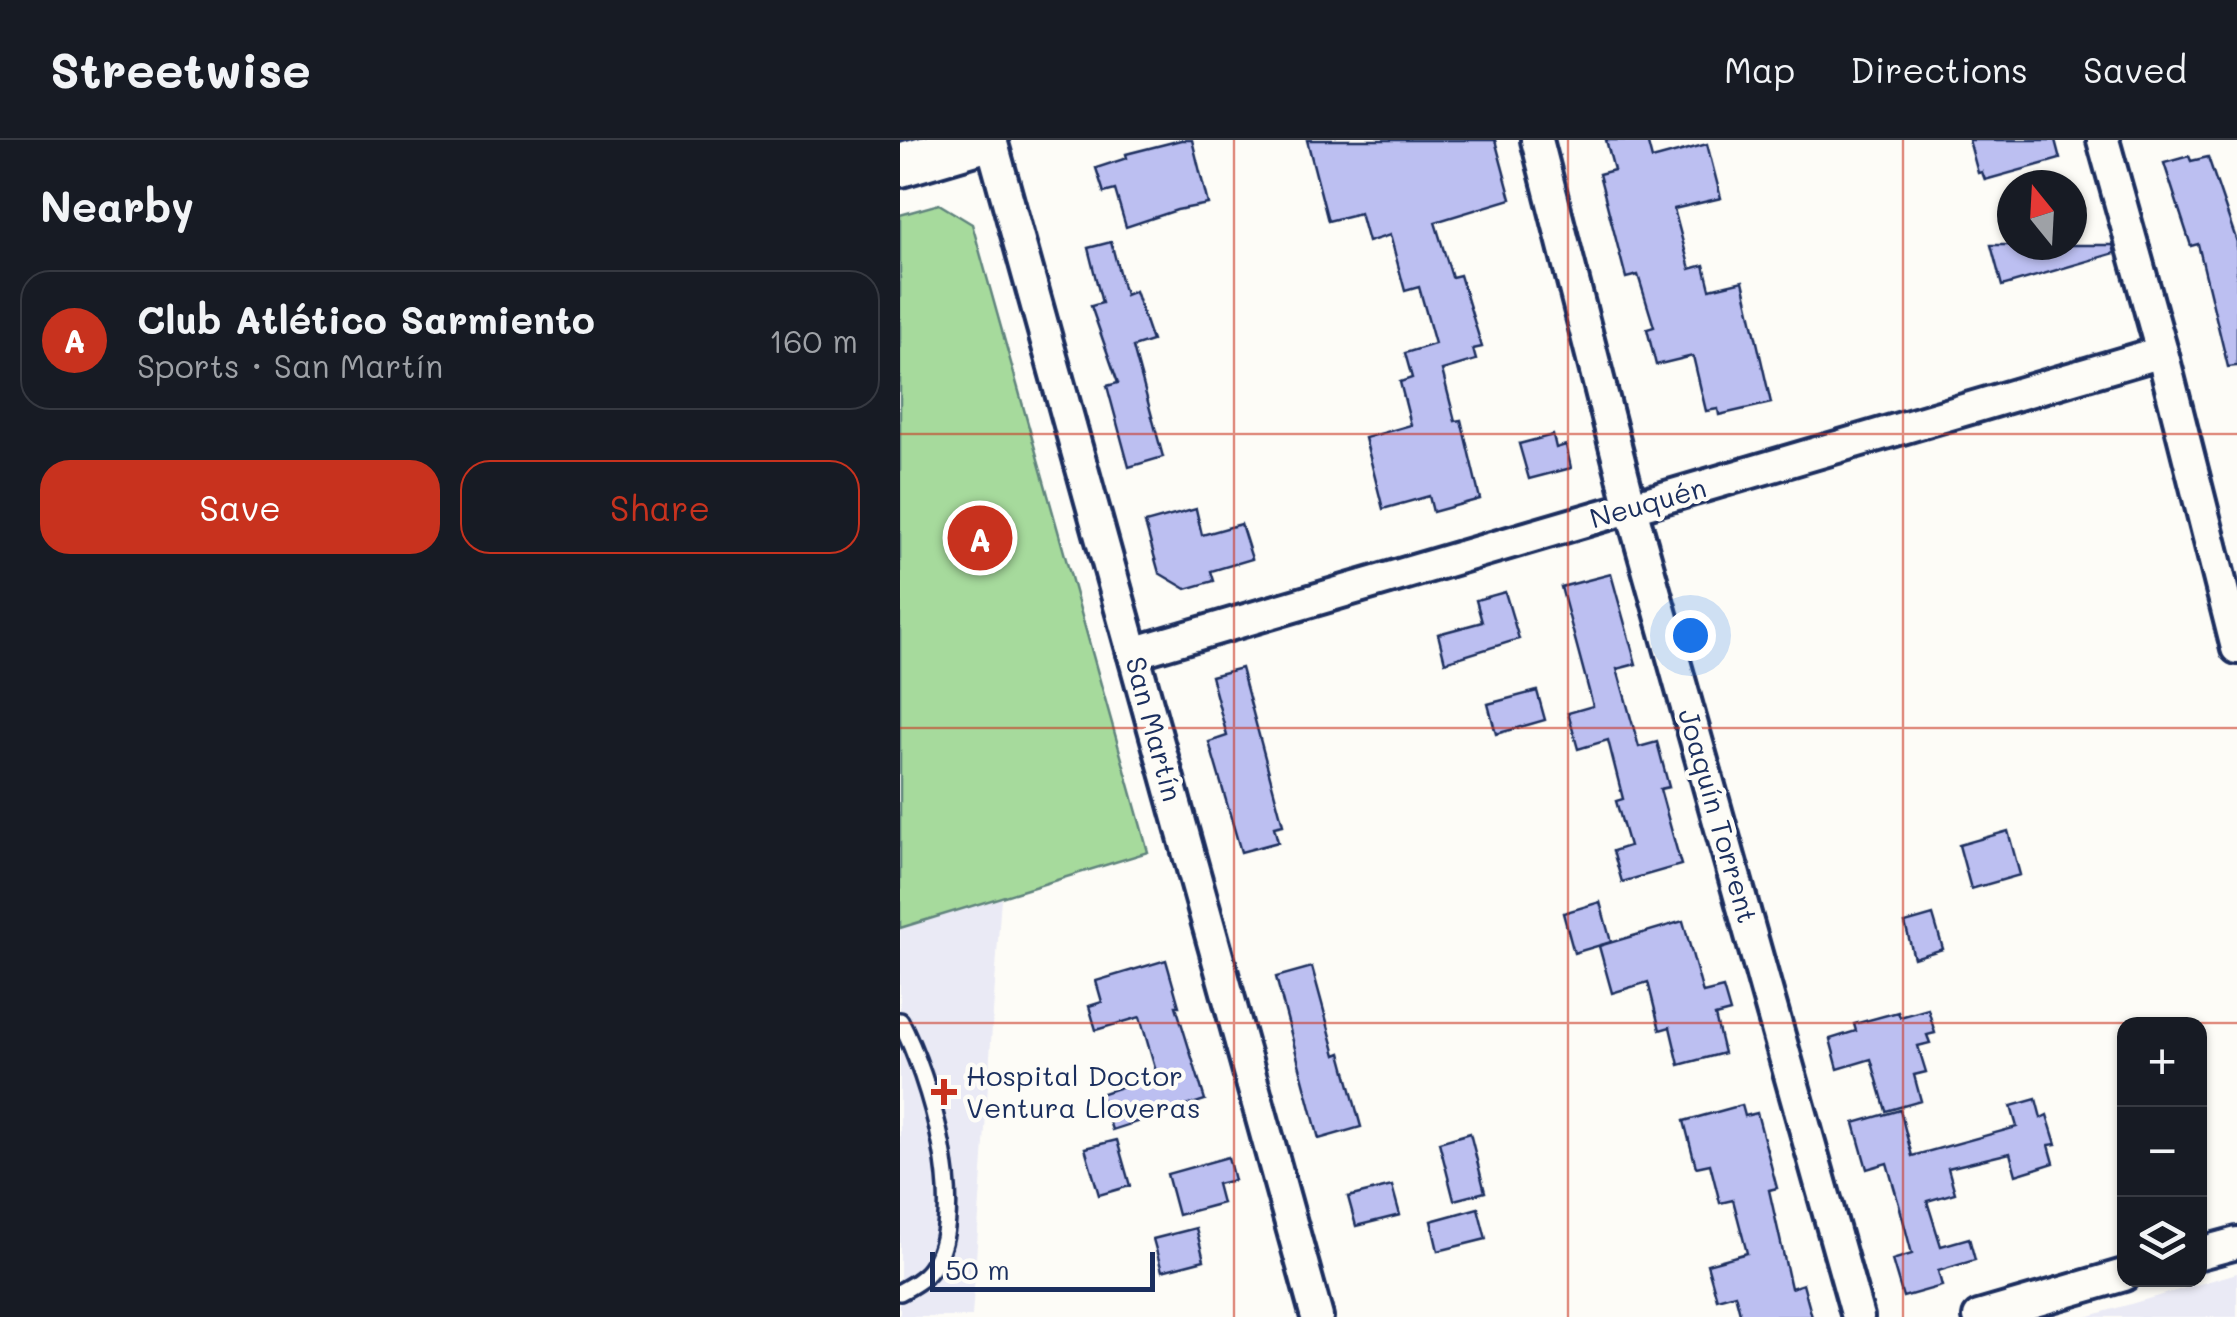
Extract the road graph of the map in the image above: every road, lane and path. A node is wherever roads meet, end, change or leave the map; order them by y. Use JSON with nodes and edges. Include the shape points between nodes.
{"nodes":[{"id":1,"x":988,"y":140,"type":"edge"},
{"id":2,"x":1537,"y":140,"type":"edge"},
{"id":3,"x":2103,"y":140,"type":"edge"},
{"id":4,"x":900,"y":165,"type":"edge"},
{"id":5,"x":2162,"y":352,"type":"junction"},
{"id":6,"x":1631,"y":508,"type":"junction"},
{"id":7,"x":2237,"y":648,"type":"edge"},
{"id":8,"x":1133,"y":652,"type":"junction"},
{"id":9,"x":900,"y":1021,"type":"edge"},
{"id":10,"x":2237,"y":1243,"type":"edge"},
{"id":11,"x":2207,"y":1252,"type":"edge"},
{"id":12,"x":2117,"y":1277,"type":"edge"},
{"id":13,"x":900,"y":1292,"type":"edge"},
{"id":14,"x":1318,"y":1317,"type":"edge"},
{"id":15,"x":1858,"y":1317,"type":"edge"},
{"id":16,"x":1979,"y":1317,"type":"edge"}],
"edges":[{"from":1,"to":4,"type":"main road"},
{"from":1,"to":8,"type":"street","name":"San Martín"},
{"from":2,"to":6,"type":"street","name":"Joaquín Torrent"},
{"from":3,"to":5,"type":"street"},
{"from":5,"to":6,"type":"street","name":"Neuquén"},
{"from":5,"to":7,"type":"street"},
{"from":6,"to":8,"type":"street","name":"Neuquén"},
{"from":6,"to":15,"type":"street","name":"Joaquín Torrent"},
{"from":8,"to":14,"type":"street","name":"San Martín"},
{"from":9,"to":13,"type":"lane","via":[[940,1132],[946,1216],[941,1251],[929,1272]]},
{"from":10,"to":11,"type":"street"},
{"from":12,"to":16,"type":"street"}]}
